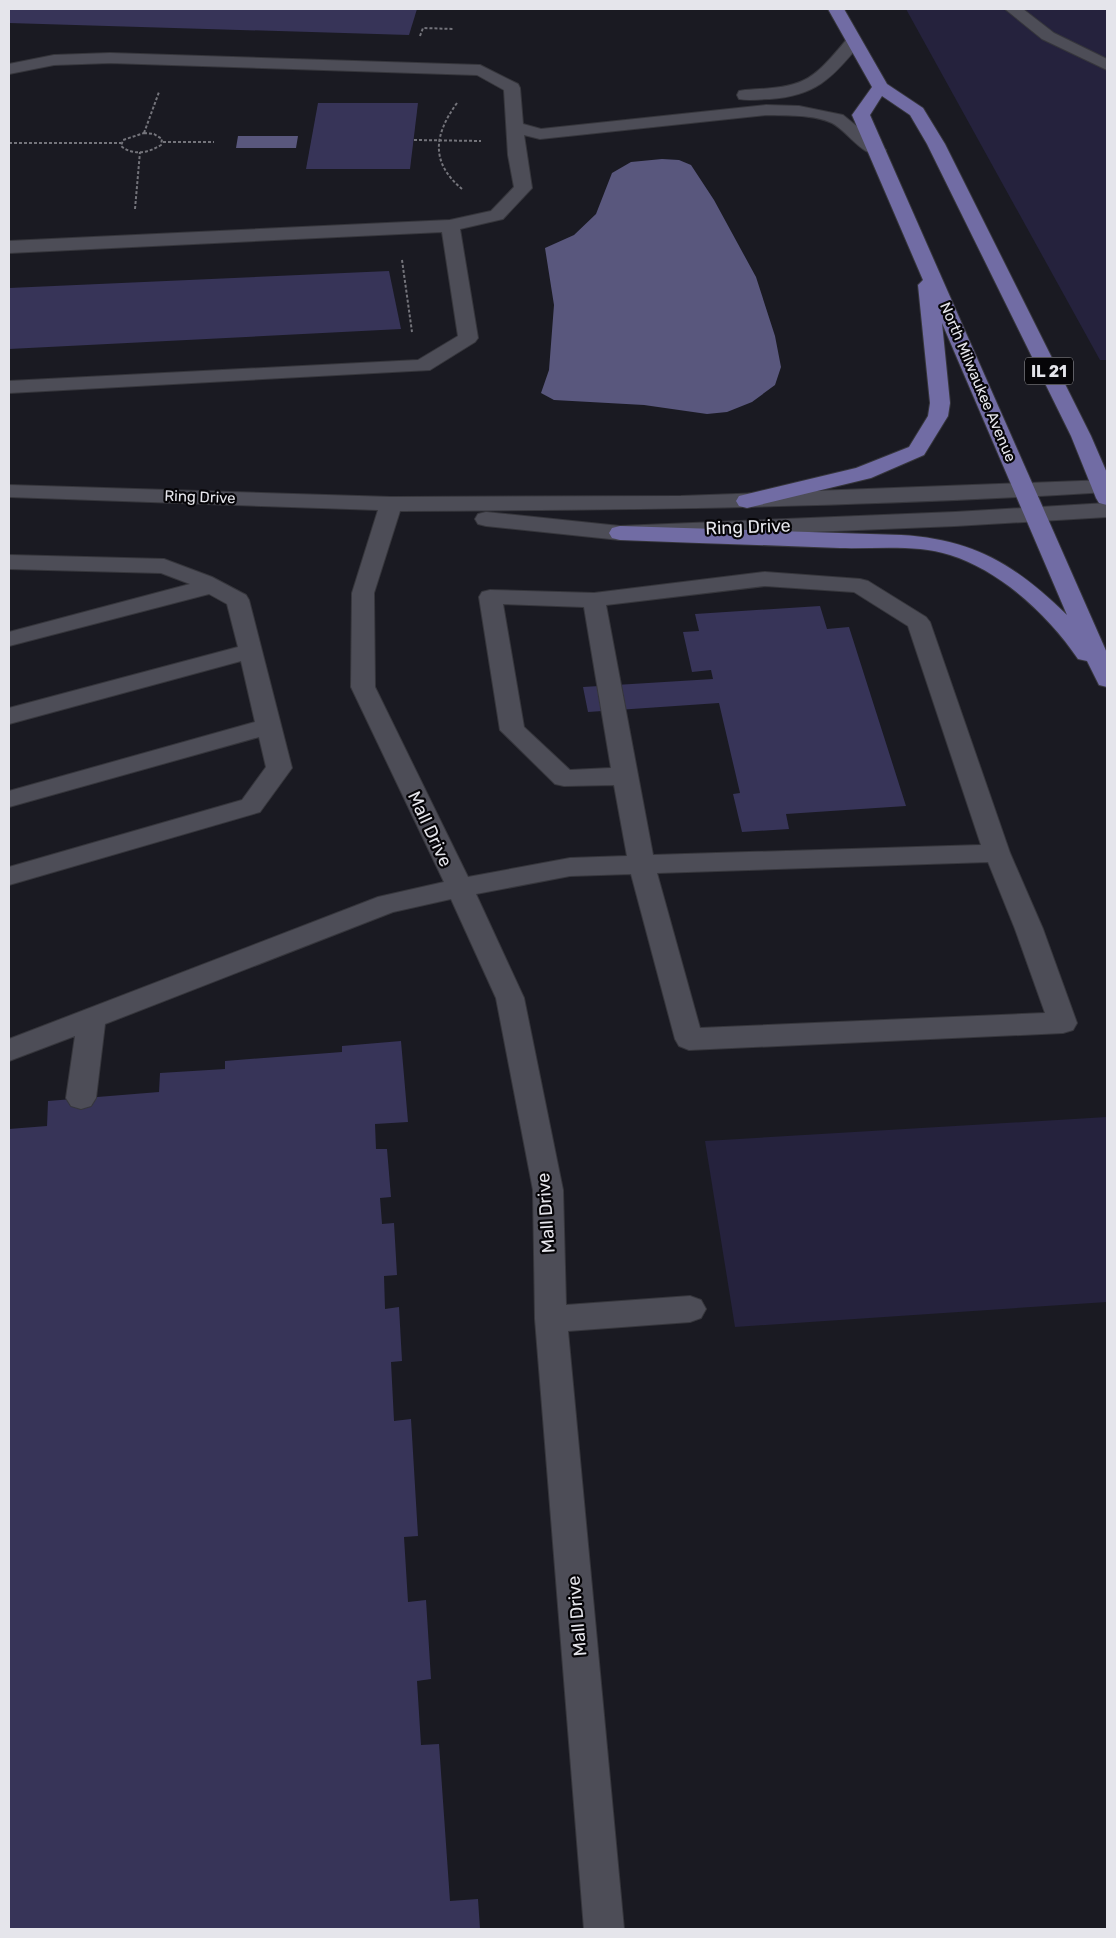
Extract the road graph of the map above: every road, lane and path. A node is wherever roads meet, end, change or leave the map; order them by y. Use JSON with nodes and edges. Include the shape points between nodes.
{"nodes":[{"id":1,"x":836,"y":9,"type":"edge"},
{"id":2,"x":1013,"y":9,"type":"edge"},
{"id":3,"x":853,"y":42,"type":"junction"},
{"id":4,"x":1107,"y":65,"type":"edge"},
{"id":5,"x":9,"y":70,"type":"edge"},
{"id":6,"x":496,"y":79,"type":"junction"},
{"id":7,"x":880,"y":87,"type":"junction"},
{"id":8,"x":752,"y":95,"type":"junction"},
{"id":9,"x":726,"y":98,"type":"dead end"},
{"id":10,"x":682,"y":102,"type":"dead end"},
{"id":11,"x":766,"y":110,"type":"junction"},
{"id":12,"x":516,"y":134,"type":"junction"},
{"id":13,"x":414,"y":140,"type":"dead end"},
{"id":14,"x":439,"y":140,"type":"junction"},
{"id":15,"x":163,"y":142,"type":"junction"},
{"id":16,"x":214,"y":142,"type":"dead end"},
{"id":17,"x":9,"y":143,"type":"edge"},
{"id":18,"x":121,"y":143,"type":"junction"},
{"id":19,"x":877,"y":150,"type":"junction"},
{"id":20,"x":140,"y":152,"type":"junction"},
{"id":21,"x":498,"y":214,"type":"junction"},
{"id":22,"x":450,"y":226,"type":"junction"},
{"id":23,"x":132,"y":242,"type":"junction"},
{"id":24,"x":9,"y":247,"type":"edge"},
{"id":25,"x":402,"y":255,"type":"dead end"},
{"id":26,"x":926,"y":261,"type":"junction"},
{"id":27,"x":412,"y":366,"type":"junction"},
{"id":28,"x":9,"y":387,"type":"edge"},
{"id":29,"x":1105,"y":490,"type":"edge"},
{"id":30,"x":9,"y":491,"type":"edge"},
{"id":31,"x":1024,"y":491,"type":"junction"},
{"id":32,"x":747,"y":502,"type":"junction"},
{"id":33,"x":391,"y":504,"type":"junction"},
{"id":34,"x":1107,"y":510,"type":"edge"},
{"id":35,"x":1034,"y":514,"type":"junction"},
{"id":36,"x":620,"y":533,"type":"junction"},
{"id":37,"x":9,"y":562,"type":"edge"},
{"id":38,"x":49,"y":563,"type":"junction"},
{"id":39,"x":9,"y":574,"type":"edge"},
{"id":40,"x":212,"y":586,"type":"junction"},
{"id":41,"x":594,"y":600,"type":"junction"},
{"id":42,"x":9,"y":639,"type":"edge"},
{"id":43,"x":250,"y":651,"type":"junction"},
{"id":44,"x":1107,"y":680,"type":"edge"},
{"id":45,"x":1107,"y":695,"type":"edge"},
{"id":46,"x":9,"y":716,"type":"edge"},
{"id":47,"x":268,"y":726,"type":"junction"},
{"id":48,"x":627,"y":776,"type":"junction"},
{"id":49,"x":9,"y":799,"type":"edge"},
{"id":50,"x":998,"y":853,"type":"junction"},
{"id":51,"x":641,"y":864,"type":"junction"},
{"id":52,"x":9,"y":876,"type":"edge"},
{"id":53,"x":458,"y":888,"type":"junction"},
{"id":54,"x":91,"y":1020,"type":"junction"},
{"id":55,"x":9,"y":1050,"type":"edge"},
{"id":56,"x":81,"y":1098,"type":"dead end"},
{"id":57,"x":690,"y":1309,"type":"dead end"},
{"id":58,"x":551,"y":1319,"type":"junction"},
{"id":59,"x":604,"y":1929,"type":"edge"}],
"edges":[{"from":1,"to":3,"type":"main road","number":"IL 21"},
{"from":2,"to":4,"type":"street","via":[[1048,36]]},
{"from":3,"to":7,"type":"main road","number":"IL 21"},
{"from":3,"to":8,"type":"street","via":[[832,68],[805,86],[797,90]]},
{"from":5,"to":6,"type":"street","via":[[54,60],[110,58],[480,70]]},
{"from":6,"to":12,"type":"street","via":[[512,88]]},
{"from":6,"to":14,"type":"path","via":[[463,96],[446,117]]},
{"from":7,"to":19,"type":"main road","name":"North Milwaukee Avenue","via":[[861,115]]},
{"from":7,"to":29,"type":"main road","number":"IL 21","via":[[917,112],[936,144]]},
{"from":8,"to":9,"type":"street"},
{"from":8,"to":11,"type":"street"},
{"from":10,"to":12,"type":"street","via":[[538,120]]},
{"from":11,"to":12,"type":"street"},
{"from":11,"to":19,"type":"street","via":[[799,111],[837,120]]},
{"from":12,"to":14,"type":"path"},
{"from":12,"to":21,"type":"street","via":[[523,188]]},
{"from":13,"to":14,"type":"path"},
{"from":14,"to":21,"type":"path","via":[[437,153],[450,181]]},
{"from":15,"to":16,"type":"path"},
{"from":15,"to":18,"type":"path","via":[[159,136],[144,133],[127,137]]},
{"from":15,"to":20,"type":"path","via":[[153,150]]},
{"from":17,"to":18,"type":"path"},
{"from":18,"to":20,"type":"path","via":[[128,150]]},
{"from":19,"to":26,"type":"main road","name":"North Milwaukee Avenue"},
{"from":20,"to":23,"type":"path"},
{"from":21,"to":22,"type":"street"},
{"from":22,"to":23,"type":"street"},
{"from":22,"to":27,"type":"street","via":[[468,338],[423,366]]},
{"from":23,"to":24,"type":"street"},
{"from":25,"to":27,"type":"path","via":[[412,339],[406,339]]},
{"from":26,"to":31,"type":"main road","name":"North Milwaukee Avenue"},
{"from":26,"to":32,"type":"main road","via":[[940,402],[938,416],[917,451],[862,473]]},
{"from":27,"to":28,"type":"street"},
{"from":29,"to":31,"type":"street","name":"Ring Drive"},
{"from":30,"to":33,"type":"street","name":"Ring Drive"},
{"from":31,"to":32,"type":"street","name":"Ring Drive"},
{"from":31,"to":35,"type":"main road","name":"North Milwaukee Avenue"},
{"from":32,"to":33,"type":"street","name":"Ring Drive"},
{"from":33,"to":36,"type":"street","name":"Ring Drive","via":[[466,518]]},
{"from":33,"to":53,"type":"street","name":"Mall Drive","via":[[363,593],[363,687]]},
{"from":34,"to":35,"type":"street","name":"Ring Drive"},
{"from":35,"to":36,"type":"street","name":"Ring Drive"},
{"from":35,"to":44,"type":"main road","name":"North Milwaukee Avenue"},
{"from":36,"to":45,"type":"main road","via":[[906,542],[958,550],[996,567],[1042,605],[1080,643]]},
{"from":37,"to":38,"type":"street"},
{"from":38,"to":39,"type":"street"},
{"from":38,"to":40,"type":"street","via":[[164,566]]},
{"from":40,"to":42,"type":"street"},
{"from":40,"to":43,"type":"street","via":[[238,600]]},
{"from":41,"to":48,"type":"street"},
{"from":41,"to":48,"type":"street","via":[[490,597],[512,730],[564,778]]},
{"from":41,"to":50,"type":"street","via":[[765,579],[860,586],[918,622]]},
{"from":43,"to":46,"type":"street"},
{"from":43,"to":47,"type":"street"},
{"from":47,"to":49,"type":"street"},
{"from":47,"to":52,"type":"street","via":[[279,768],[251,806]]},
{"from":48,"to":51,"type":"street"},
{"from":50,"to":51,"type":"street"},
{"from":50,"to":51,"type":"street","via":[[1063,1023],[689,1039]]},
{"from":51,"to":53,"type":"street","via":[[570,867]]},
{"from":53,"to":54,"type":"street","via":[[388,904]]},
{"from":53,"to":58,"type":"street","name":"Mall Drive","via":[[510,998],[548,1190]]},
{"from":54,"to":55,"type":"street"},
{"from":54,"to":56,"type":"street"},
{"from":57,"to":58,"type":"street"},
{"from":58,"to":59,"type":"street","name":"Mall Drive"}]}
